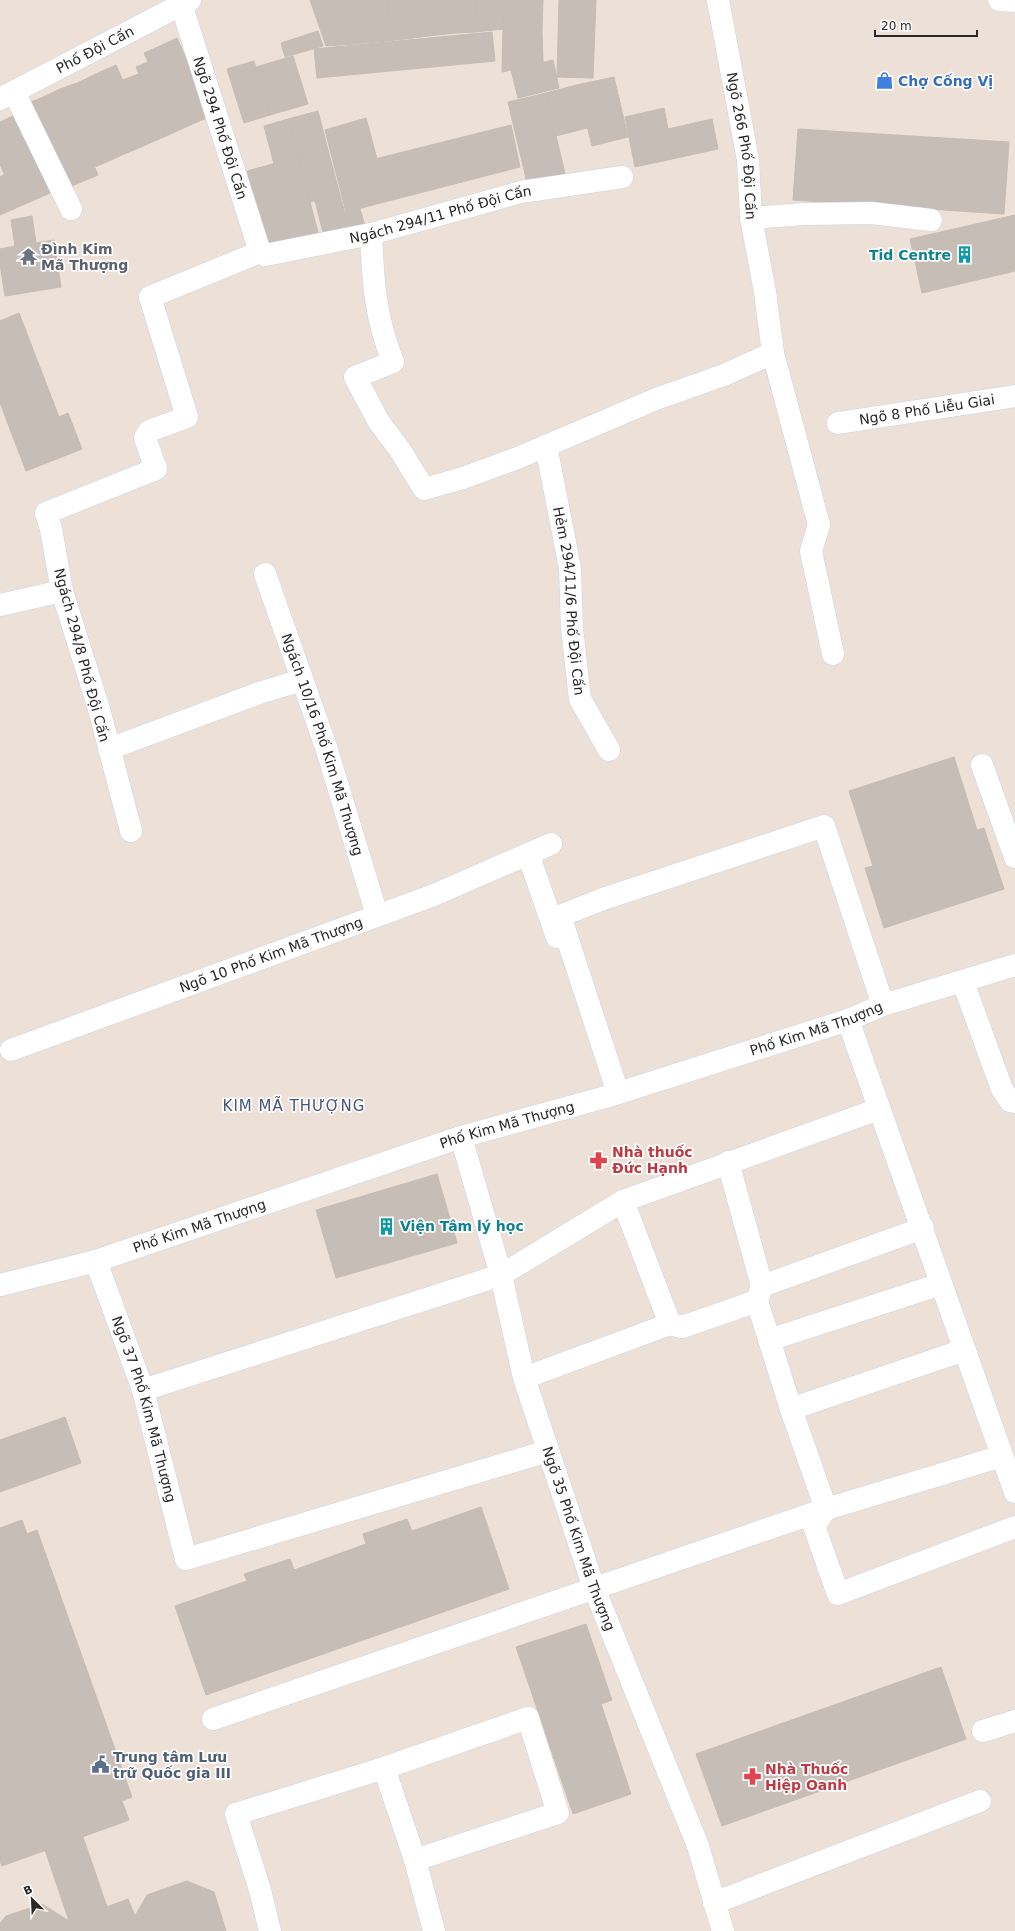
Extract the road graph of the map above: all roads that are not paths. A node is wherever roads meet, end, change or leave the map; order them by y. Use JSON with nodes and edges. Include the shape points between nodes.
{"nodes":[{"id":1,"x":718,"y":0,"type":"edge"},
{"id":2,"x":999,"y":0,"type":"edge"},
{"id":3,"x":1015,"y":1,"type":"edge"},
{"id":4,"x":186,"y":2,"type":"edge"},
{"id":5,"x":7,"y":95,"type":"edge"},
{"id":6,"x":622,"y":177,"type":"dead end"},
{"id":7,"x":71,"y":209,"type":"dead end"},
{"id":8,"x":751,"y":218,"type":"junction"},
{"id":9,"x":931,"y":220,"type":"dead end"},
{"id":10,"x":371,"y":234,"type":"junction"},
{"id":11,"x":260,"y":252,"type":"junction"},
{"id":12,"x":773,"y":353,"type":"junction"},
{"id":13,"x":1015,"y":396,"type":"edge"},
{"id":14,"x":838,"y":423,"type":"dead end"},
{"id":15,"x":546,"y":446,"type":"junction"},
{"id":16,"x":265,"y":574,"type":"dead end"},
{"id":17,"x":62,"y":591,"type":"junction"},
{"id":18,"x":0,"y":605,"type":"edge"},
{"id":19,"x":833,"y":654,"type":"dead end"},
{"id":20,"x":302,"y":680,"type":"junction"},
{"id":21,"x":109,"y":749,"type":"junction"},
{"id":22,"x":609,"y":750,"type":"dead end"},
{"id":23,"x":982,"y":765,"type":"dead end"},
{"id":24,"x":131,"y":831,"type":"dead end"},
{"id":25,"x":551,"y":844,"type":"dead end"},
{"id":26,"x":528,"y":854,"type":"junction"},
{"id":27,"x":1015,"y":857,"type":"edge"},
{"id":28,"x":377,"y":915,"type":"junction"},
{"id":29,"x":1015,"y":965,"type":"edge"},
{"id":30,"x":963,"y":982,"type":"junction"},
{"id":31,"x":883,"y":1005,"type":"junction"},
{"id":32,"x":848,"y":1020,"type":"junction"},
{"id":33,"x":11,"y":1050,"type":"dead end"},
{"id":34,"x":614,"y":1094,"type":"junction"},
{"id":35,"x":1015,"y":1102,"type":"edge"},
{"id":36,"x":879,"y":1109,"type":"junction"},
{"id":37,"x":461,"y":1137,"type":"junction"},
{"id":38,"x":728,"y":1162,"type":"junction"},
{"id":39,"x":623,"y":1201,"type":"junction"},
{"id":40,"x":923,"y":1228,"type":"junction"},
{"id":41,"x":96,"y":1261,"type":"junction"},
{"id":42,"x":501,"y":1275,"type":"junction"},
{"id":43,"x":941,"y":1284,"type":"junction"},
{"id":44,"x":0,"y":1285,"type":"edge"},
{"id":45,"x":760,"y":1293,"type":"junction"},
{"id":46,"x":670,"y":1324,"type":"junction"},
{"id":47,"x":769,"y":1340,"type":"junction"},
{"id":48,"x":964,"y":1350,"type":"junction"},
{"id":49,"x":524,"y":1378,"type":"junction"},
{"id":50,"x":143,"y":1390,"type":"junction"},
{"id":51,"x":791,"y":1409,"type":"junction"},
{"id":52,"x":548,"y":1451,"type":"junction"},
{"id":53,"x":1002,"y":1456,"type":"junction"},
{"id":54,"x":1015,"y":1492,"type":"edge"},
{"id":55,"x":826,"y":1509,"type":"junction"},
{"id":56,"x":1015,"y":1527,"type":"edge"},
{"id":57,"x":594,"y":1588,"type":"junction"},
{"id":58,"x":213,"y":1719,"type":"dead end"},
{"id":59,"x":1015,"y":1721,"type":"edge"},
{"id":60,"x":982,"y":1731,"type":"dead end"},
{"id":61,"x":384,"y":1768,"type":"junction"},
{"id":62,"x":980,"y":1801,"type":"dead end"},
{"id":63,"x":415,"y":1860,"type":"junction"},
{"id":64,"x":714,"y":1903,"type":"junction"},
{"id":65,"x":270,"y":1931,"type":"edge"},
{"id":66,"x":434,"y":1931,"type":"edge"},
{"id":67,"x":723,"y":1931,"type":"edge"}],
"edges":[{"from":1,"to":8,"type":"street","name":"Ngõ 266 Phố Đội Cấn","via":[[748,160]]},
{"from":2,"to":3,"type":"street"},
{"from":4,"to":5,"type":"street","name":"Phố Đội Cấn"},
{"from":4,"to":11,"type":"street","name":"Ngõ 294 Phố Đội Cấn"},
{"from":5,"to":7,"type":"street"},
{"from":6,"to":10,"type":"street","name":"Ngách 294/11 Phố Đội Cấn","via":[[521,192]]},
{"from":8,"to":9,"type":"street","via":[[804,214],[871,214]]},
{"from":8,"to":12,"type":"street","name":"Ngõ 266 Phố Đội Cấn"},
{"from":10,"to":11,"type":"street","name":"Ngách 294/11 Phố Đội Cấn","via":[[265,255]]},
{"from":10,"to":15,"type":"street","via":[[373,286],[382,334],[393,362],[354,377],[379,422],[424,489],[463,478]]},
{"from":11,"to":17,"type":"street","name":"Ngách 294/8 Phố Đội Cấn","via":[[150,297],[188,417],[146,434],[145,438],[156,469],[46,513]]},
{"from":12,"to":15,"type":"street"},
{"from":12,"to":19,"type":"street","name":"Ngõ 266 Phố Đội Cấn","via":[[818,525],[811,551]]},
{"from":13,"to":14,"type":"street","name":"Ngõ 8 Phố Liễu Giai"},
{"from":15,"to":22,"type":"street","name":"Hẻm 294/11/6 Phố Đội Cấn","via":[[570,568],[572,628],[580,699]]},
{"from":16,"to":20,"type":"street","name":"Ngách 10/16 Phố Kim Mã Thượng"},
{"from":17,"to":18,"type":"street"},
{"from":17,"to":21,"type":"street","name":"Ngách 294/8 Phố Đội Cấn"},
{"from":20,"to":21,"type":"street","via":[[262,692]]},
{"from":20,"to":28,"type":"street","name":"Ngách 10/16 Phố Kim Mã Thượng","via":[[326,747]]},
{"from":21,"to":24,"type":"street","name":"Ngách 294/8 Phố Đội Cấn"},
{"from":23,"to":27,"type":"street"},
{"from":25,"to":26,"type":"street","name":"Ngõ 10 Phố Kim Mã Thượng"},
{"from":26,"to":28,"type":"street","name":"Ngõ 10 Phố Kim Mã Thượng","via":[[434,895]]},
{"from":26,"to":34,"type":"street"},
{"from":28,"to":33,"type":"street","name":"Ngõ 10 Phố Kim Mã Thượng","via":[[322,938]]},
{"from":29,"to":30,"type":"street","name":"Phố Kim Mã Thượng"},
{"from":30,"to":31,"type":"street","name":"Phố Kim Mã Thượng"},
{"from":30,"to":35,"type":"street","via":[[1002,1090],[1010,1101]]},
{"from":31,"to":32,"type":"street","name":"Phố Kim Mã Thượng"},
{"from":31,"to":34,"type":"street","via":[[824,826],[603,899],[560,916]]},
{"from":32,"to":34,"type":"street","name":"Phố Kim Mã Thượng"},
{"from":32,"to":36,"type":"street"},
{"from":34,"to":37,"type":"street","name":"Phố Kim Mã Thượng"},
{"from":36,"to":38,"type":"street"},
{"from":36,"to":40,"type":"street"},
{"from":37,"to":41,"type":"street","name":"Phố Kim Mã Thượng"},
{"from":37,"to":42,"type":"street","name":"Ngõ 35 Phố Kim Mã Thượng"},
{"from":38,"to":39,"type":"street"},
{"from":38,"to":45,"type":"street"},
{"from":39,"to":42,"type":"street"},
{"from":39,"to":46,"type":"street"},
{"from":40,"to":43,"type":"street"},
{"from":40,"to":45,"type":"street"},
{"from":41,"to":44,"type":"street","name":"Phố Kim Mã Thượng"},
{"from":41,"to":50,"type":"street","name":"Ngõ 37 Phố Kim Mã Thượng"},
{"from":42,"to":49,"type":"street","name":"Ngõ 35 Phố Kim Mã Thượng"},
{"from":42,"to":50,"type":"street"},
{"from":43,"to":47,"type":"street"},
{"from":43,"to":48,"type":"street"},
{"from":45,"to":46,"type":"street","via":[[682,1327]]},
{"from":45,"to":47,"type":"street"},
{"from":46,"to":49,"type":"street"},
{"from":47,"to":51,"type":"street"},
{"from":48,"to":51,"type":"street"},
{"from":48,"to":53,"type":"street"},
{"from":49,"to":52,"type":"street","name":"Ngõ 35 Phố Kim Mã Thượng"},
{"from":50,"to":52,"type":"street","name":"Ngõ 37 Phố Kim Mã Thượng","via":[[186,1559]]},
{"from":51,"to":55,"type":"street"},
{"from":52,"to":57,"type":"street","name":"Ngõ 35 Phố Kim Mã Thượng"},
{"from":53,"to":54,"type":"street"},
{"from":53,"to":55,"type":"street"},
{"from":55,"to":56,"type":"street","via":[[814,1526],[838,1594]]},
{"from":55,"to":57,"type":"street"},
{"from":57,"to":58,"type":"street"},
{"from":57,"to":64,"type":"street","name":"Ngõ 35 Phố Kim Mã Thượng","via":[[698,1846]]},
{"from":59,"to":60,"type":"street"},
{"from":61,"to":63,"type":"street"},
{"from":61,"to":63,"type":"street","via":[[528,1718],[558,1813]]},
{"from":61,"to":65,"type":"street","via":[[236,1814]]},
{"from":62,"to":64,"type":"street"},
{"from":63,"to":66,"type":"street"},
{"from":64,"to":67,"type":"street","name":"Ngõ 35 Phố Kim Mã Thượng"}]}
